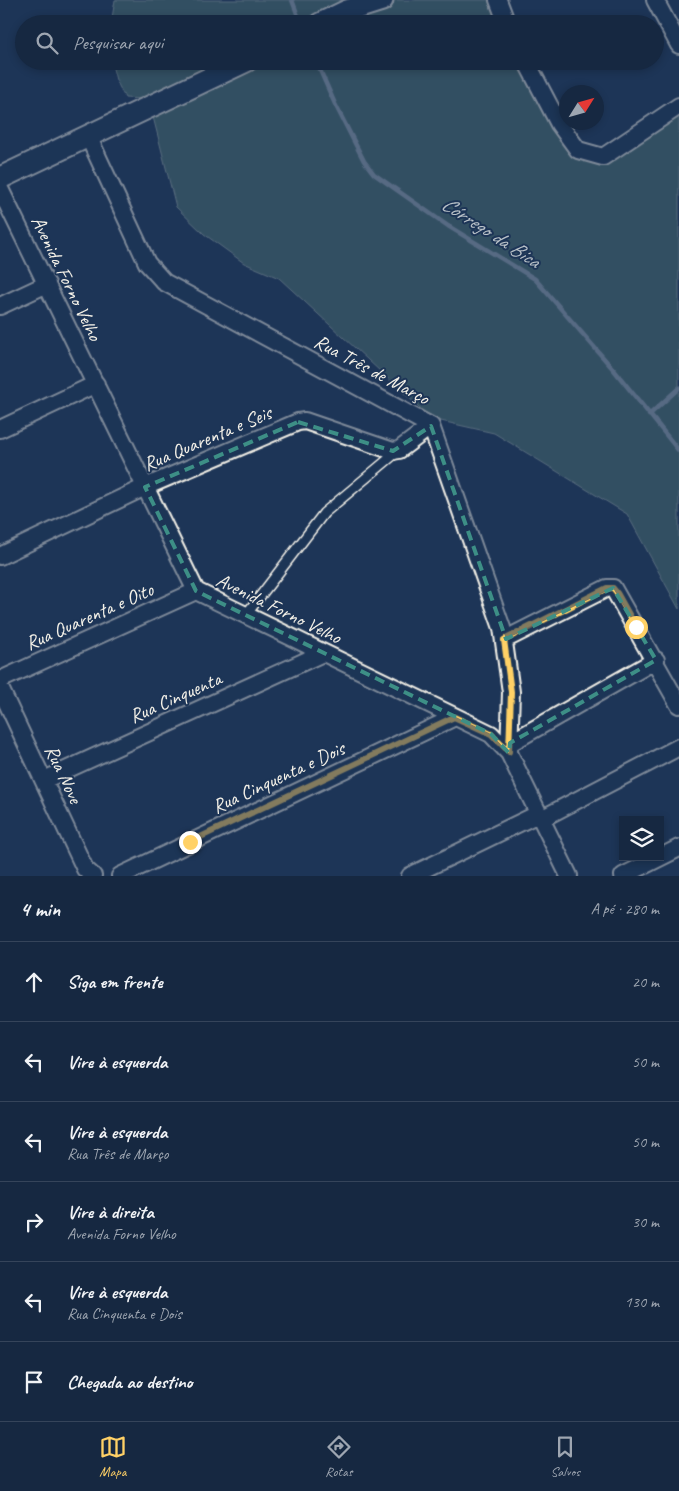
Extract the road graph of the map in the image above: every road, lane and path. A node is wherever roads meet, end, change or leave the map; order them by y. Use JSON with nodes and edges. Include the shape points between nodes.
{"nodes":[{"id":1,"x":382,"y":0,"type":"edge"},
{"id":2,"x":498,"y":0,"type":"edge"},
{"id":3,"x":654,"y":0,"type":"edge"},
{"id":4,"x":341,"y":13,"type":"edge"},
{"id":5,"x":504,"y":15,"type":"edge"},
{"id":6,"x":662,"y":15,"type":"edge"},
{"id":7,"x":664,"y":18,"type":"edge"},
{"id":8,"x":679,"y":45,"type":"edge"},
{"id":9,"x":228,"y":70,"type":"edge"},
{"id":10,"x":531,"y":70,"type":"edge"},
{"id":11,"x":679,"y":106,"type":"edge"},
{"id":12,"x":89,"y":138,"type":"junction"},
{"id":13,"x":0,"y":178,"type":"edge"},
{"id":14,"x":0,"y":189,"type":"edge"},
{"id":15,"x":47,"y":284,"type":"junction"},
{"id":16,"x":0,"y":306,"type":"edge"},
{"id":17,"x":96,"y":384,"type":"junction"},
{"id":18,"x":431,"y":426,"type":"junction"},
{"id":19,"x":0,"y":429,"type":"edge"},
{"id":20,"x":399,"y":450,"type":"junction"},
{"id":21,"x":146,"y":487,"type":"junction"},
{"id":22,"x":0,"y":556,"type":"edge"},
{"id":23,"x":196,"y":591,"type":"junction"},
{"id":24,"x":245,"y":616,"type":"junction"},
{"id":25,"x":504,"y":640,"type":"junction"},
{"id":26,"x":323,"y":653,"type":"junction"},
{"id":27,"x":656,"y":660,"type":"junction"},
{"id":28,"x":0,"y":680,"type":"edge"},
{"id":29,"x":0,"y":688,"type":"edge"},
{"id":30,"x":679,"y":705,"type":"edge"},
{"id":31,"x":454,"y":717,"type":"junction"},
{"id":32,"x":679,"y":747,"type":"edge"},
{"id":33,"x":510,"y":748,"type":"junction"},
{"id":34,"x":44,"y":780,"type":"junction"},
{"id":35,"x":539,"y":816,"type":"junction"},
{"id":36,"x":679,"y":848,"type":"edge"},
{"id":37,"x":92,"y":876,"type":"edge"},
{"id":38,"x":120,"y":876,"type":"edge"},
{"id":39,"x":410,"y":876,"type":"edge"},
{"id":40,"x":569,"y":876,"type":"edge"},
{"id":41,"x":623,"y":876,"type":"edge"}],
"edges":[{"from":1,"to":4,"type":"street"},
{"from":2,"to":5,"type":"street"},
{"from":3,"to":6,"type":"street"},
{"from":7,"to":8,"type":"street"},
{"from":9,"to":12,"type":"street"},
{"from":10,"to":11,"type":"street","via":[[559,124],[578,150],[603,157]]},
{"from":12,"to":13,"type":"street"},
{"from":12,"to":18,"type":"street","name":"Rua Três de Março","via":[[147,263],[164,282]]},
{"from":14,"to":15,"type":"street","name":"Avenida Forno Velho"},
{"from":15,"to":16,"type":"street"},
{"from":15,"to":17,"type":"street","name":"Avenida Forno Velho"},
{"from":17,"to":19,"type":"street"},
{"from":17,"to":21,"type":"street","name":"Avenida Forno Velho"},
{"from":18,"to":20,"type":"street"},
{"from":18,"to":25,"type":"street","name":"Rua Três de Março"},
{"from":20,"to":21,"type":"street","name":"Rua Quarenta e Seis","via":[[388,450],[304,421]]},
{"from":20,"to":24,"type":"lane","via":[[318,519]]},
{"from":21,"to":22,"type":"street","name":"Rua Quarenta e Seis"},
{"from":21,"to":23,"type":"street","name":"Avenida Forno Velho"},
{"from":23,"to":24,"type":"street","name":"Avenida Forno Velho"},
{"from":23,"to":28,"type":"street","name":"Rua Quarenta e Oito"},
{"from":24,"to":26,"type":"street","name":"Avenida Forno Velho"},
{"from":25,"to":27,"type":"street","via":[[607,588],[613,588]]},
{"from":25,"to":33,"type":"street","name":"Rua Três de Março","via":[[511,692]]},
{"from":26,"to":31,"type":"street","name":"Avenida Forno Velho"},
{"from":26,"to":34,"type":"street","name":"Rua Cinquenta"},
{"from":27,"to":30,"type":"street"},
{"from":27,"to":33,"type":"street"},
{"from":29,"to":34,"type":"street","name":"Rua Nove"},
{"from":31,"to":33,"type":"street","name":"Avenida Forno Velho","via":[[491,734]]},
{"from":31,"to":38,"type":"street","name":"Rua Cinquenta e Dois"},
{"from":32,"to":35,"type":"street"},
{"from":33,"to":35,"type":"street","name":"Avenida Forno Velho"},
{"from":34,"to":37,"type":"street","name":"Rua Nove","via":[[85,869]]},
{"from":35,"to":39,"type":"street"},
{"from":35,"to":40,"type":"street","name":"Avenida Forno Velho"},
{"from":36,"to":41,"type":"street"}]}
